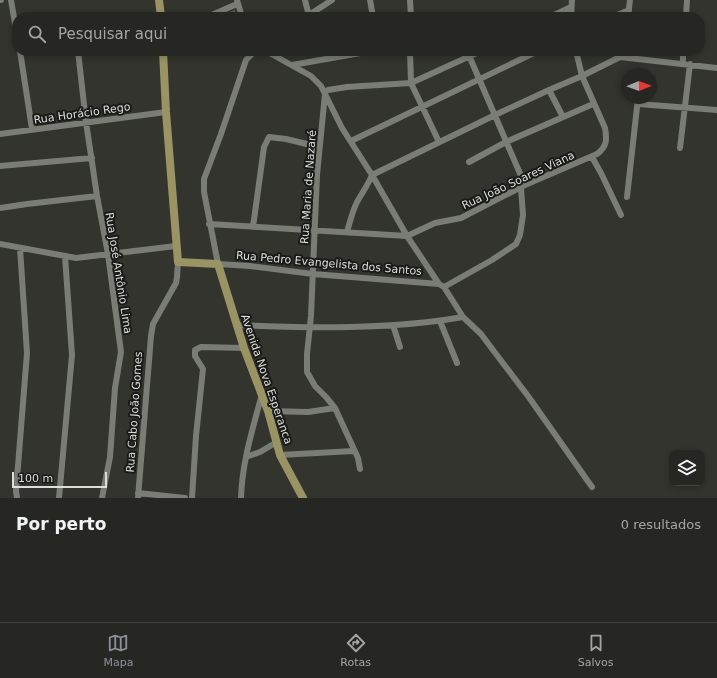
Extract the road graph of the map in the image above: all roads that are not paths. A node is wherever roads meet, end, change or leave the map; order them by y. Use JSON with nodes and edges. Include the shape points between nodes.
{"nodes":[{"id":1,"x":11,"y":0,"type":"edge"},
{"id":2,"x":160,"y":0,"type":"edge"},
{"id":3,"x":305,"y":0,"type":"edge"},
{"id":4,"x":332,"y":0,"type":"edge"},
{"id":5,"x":370,"y":0,"type":"edge"},
{"id":6,"x":410,"y":0,"type":"edge"},
{"id":7,"x":630,"y":0,"type":"edge"},
{"id":8,"x":687,"y":0,"type":"edge"},
{"id":9,"x":237,"y":2,"type":"edge"},
{"id":10,"x":572,"y":3,"type":"edge"},
{"id":11,"x":13,"y":12,"type":"edge"},
{"id":12,"x":161,"y":12,"type":"edge"},
{"id":13,"x":217,"y":12,"type":"edge"},
{"id":14,"x":240,"y":12,"type":"edge"},
{"id":15,"x":307,"y":12,"type":"edge"},
{"id":16,"x":314,"y":12,"type":"edge"},
{"id":17,"x":372,"y":12,"type":"edge"},
{"id":18,"x":411,"y":12,"type":"edge"},
{"id":19,"x":558,"y":12,"type":"edge"},
{"id":20,"x":628,"y":12,"type":"edge"},
{"id":21,"x":686,"y":12,"type":"edge"},
{"id":22,"x":21,"y":56,"type":"edge"},
{"id":23,"x":79,"y":56,"type":"edge"},
{"id":24,"x":163,"y":56,"type":"edge"},
{"id":25,"x":246,"y":56,"type":"edge"},
{"id":26,"x":250,"y":56,"type":"edge"},
{"id":27,"x":275,"y":56,"type":"edge"},
{"id":28,"x":345,"y":56,"type":"edge"},
{"id":29,"x":410,"y":56,"type":"edge"},
{"id":30,"x":464,"y":56,"type":"edge"},
{"id":31,"x":469,"y":56,"type":"edge"},
{"id":32,"x":528,"y":56,"type":"edge"},
{"id":33,"x":577,"y":56,"type":"edge"},
{"id":34,"x":683,"y":56,"type":"edge"},
{"id":35,"x":620,"y":57,"type":"joint"},
{"id":36,"x":246,"y":60,"type":"junction"},
{"id":37,"x":683,"y":63,"type":"junction"},
{"id":38,"x":690,"y":64,"type":"junction"},
{"id":39,"x":292,"y":66,"type":"junction"},
{"id":40,"x":717,"y":68,"type":"edge"},
{"id":41,"x":582,"y":76,"type":"junction"},
{"id":42,"x":479,"y":80,"type":"junction"},
{"id":43,"x":411,"y":84,"type":"junction"},
{"id":44,"x":549,"y":90,"type":"junction"},
{"id":45,"x":325,"y":92,"type":"junction"},
{"id":46,"x":657,"y":103,"type":"edge"},
{"id":47,"x":593,"y":104,"type":"junction"},
{"id":48,"x":638,"y":104,"type":"edge"},
{"id":49,"x":686,"y":107,"type":"junction"},
{"id":50,"x":422,"y":108,"type":"junction"},
{"id":51,"x":717,"y":110,"type":"edge"},
{"id":52,"x":166,"y":112,"type":"junction"},
{"id":53,"x":495,"y":115,"type":"junction"},
{"id":54,"x":563,"y":117,"type":"junction"},
{"id":55,"x":86,"y":122,"type":"junction"},
{"id":56,"x":32,"y":129,"type":"junction"},
{"id":57,"x":0,"y":134,"type":"edge"},
{"id":58,"x":351,"y":142,"type":"junction"},
{"id":59,"x":439,"y":142,"type":"junction"},
{"id":60,"x":506,"y":142,"type":"junction"},
{"id":61,"x":319,"y":147,"type":"junction"},
{"id":62,"x":680,"y":148,"type":"dead end"},
{"id":63,"x":595,"y":155,"type":"junction"},
{"id":64,"x":92,"y":158,"type":"junction"},
{"id":65,"x":469,"y":162,"type":"dead end"},
{"id":66,"x":0,"y":166,"type":"edge"},
{"id":67,"x":372,"y":175,"type":"junction"},
{"id":68,"x":523,"y":186,"type":"junction"},
{"id":69,"x":97,"y":196,"type":"junction"},
{"id":70,"x":627,"y":197,"type":"dead end"},
{"id":71,"x":0,"y":208,"type":"edge"},
{"id":72,"x":621,"y":215,"type":"dead end"},
{"id":73,"x":209,"y":224,"type":"junction"},
{"id":74,"x":253,"y":227,"type":"junction"},
{"id":75,"x":314,"y":230,"type":"junction"},
{"id":76,"x":348,"y":232,"type":"junction"},
{"id":77,"x":407,"y":236,"type":"junction"},
{"id":78,"x":0,"y":244,"type":"edge"},
{"id":79,"x":176,"y":246,"type":"junction"},
{"id":80,"x":20,"y":248,"type":"junction"},
{"id":81,"x":108,"y":254,"type":"junction"},
{"id":82,"x":65,"y":256,"type":"junction"},
{"id":83,"x":178,"y":262,"type":"junction"},
{"id":84,"x":218,"y":264,"type":"junction"},
{"id":85,"x":313,"y":274,"type":"junction"},
{"id":86,"x":442,"y":286,"type":"junction"},
{"id":87,"x":463,"y":317,"type":"junction"},
{"id":88,"x":440,"y":321,"type":"junction"},
{"id":89,"x":236,"y":325,"type":"junction"},
{"id":90,"x":393,"y":325,"type":"junction"},
{"id":91,"x":310,"y":328,"type":"junction"},
{"id":92,"x":400,"y":347,"type":"dead end"},
{"id":93,"x":244,"y":348,"type":"junction"},
{"id":94,"x":457,"y":363,"type":"dead end"},
{"id":95,"x":262,"y":394,"type":"junction"},
{"id":96,"x":335,"y":408,"type":"junction"},
{"id":97,"x":268,"y":412,"type":"junction"},
{"id":98,"x":277,"y":442,"type":"junction"},
{"id":99,"x":354,"y":451,"type":"junction"},
{"id":100,"x":280,"y":455,"type":"junction"},
{"id":101,"x":246,"y":457,"type":"junction"},
{"id":102,"x":360,"y":469,"type":"dead end"},
{"id":103,"x":592,"y":487,"type":"dead end"},
{"id":104,"x":138,"y":495,"type":"edge"},
{"id":105,"x":16,"y":498,"type":"edge"},
{"id":106,"x":58,"y":498,"type":"edge"},
{"id":107,"x":102,"y":498,"type":"edge"},
{"id":108,"x":185,"y":498,"type":"edge"},
{"id":109,"x":192,"y":498,"type":"edge"},
{"id":110,"x":241,"y":498,"type":"edge"},
{"id":111,"x":303,"y":498,"type":"edge"}],
"edges":[{"from":1,"to":11,"type":"street"},
{"from":2,"to":12,"type":"main road"},
{"from":3,"to":15,"type":"street"},
{"from":4,"to":16,"type":"street"},
{"from":5,"to":17,"type":"street"},
{"from":6,"to":18,"type":"street"},
{"from":7,"to":20,"type":"street"},
{"from":8,"to":21,"type":"street"},
{"from":9,"to":13,"type":"street"},
{"from":9,"to":14,"type":"street"},
{"from":10,"to":19,"type":"street"},
{"from":22,"to":56,"type":"street"},
{"from":23,"to":55,"type":"street","name":"Rua José Antônio Lima"},
{"from":24,"to":52,"type":"main road"},
{"from":25,"to":36,"type":"street"},
{"from":26,"to":36,"type":"street"},
{"from":27,"to":39,"type":"street"},
{"from":28,"to":39,"type":"street"},
{"from":29,"to":43,"type":"street"},
{"from":30,"to":43,"type":"street"},
{"from":31,"to":42,"type":"street"},
{"from":32,"to":42,"type":"street"},
{"from":33,"to":41,"type":"street"},
{"from":34,"to":37,"type":"street"},
{"from":35,"to":37,"type":"street"},
{"from":35,"to":41,"type":"street"},
{"from":36,"to":73,"type":"street","via":[[204,179]]},
{"from":37,"to":38,"type":"street"},
{"from":38,"to":40,"type":"street"},
{"from":38,"to":49,"type":"street"},
{"from":39,"to":45,"type":"street","via":[[318,82]]},
{"from":41,"to":44,"type":"street"},
{"from":41,"to":47,"type":"street"},
{"from":42,"to":50,"type":"street"},
{"from":42,"to":53,"type":"street"},
{"from":43,"to":45,"type":"street","via":[[347,87]]},
{"from":43,"to":50,"type":"street"},
{"from":44,"to":53,"type":"street"},
{"from":44,"to":54,"type":"street"},
{"from":45,"to":58,"type":"street","via":[[334,114]]},
{"from":45,"to":61,"type":"street","name":"Rua Maria de Nazaré"},
{"from":46,"to":49,"type":"street"},
{"from":47,"to":54,"type":"street"},
{"from":47,"to":63,"type":"street","via":[[606,135],[606,146]]},
{"from":48,"to":70,"type":"street"},
{"from":49,"to":51,"type":"street"},
{"from":49,"to":62,"type":"street"},
{"from":50,"to":58,"type":"street"},
{"from":50,"to":59,"type":"street"},
{"from":52,"to":55,"type":"street","name":"Rua Horácio Rego"},
{"from":52,"to":79,"type":"main road"},
{"from":53,"to":59,"type":"street"},
{"from":53,"to":60,"type":"street"},
{"from":54,"to":60,"type":"street"},
{"from":55,"to":56,"type":"street","name":"Rua Horácio Rego"},
{"from":55,"to":64,"type":"street","name":"Rua José Antônio Lima"},
{"from":56,"to":57,"type":"street","name":"Rua Horácio Rego"},
{"from":58,"to":67,"type":"street"},
{"from":59,"to":67,"type":"street"},
{"from":60,"to":65,"type":"street"},
{"from":60,"to":68,"type":"street"},
{"from":61,"to":74,"type":"street","via":[[269,137],[264,147]]},
{"from":61,"to":75,"type":"street","name":"Rua Maria de Nazaré"},
{"from":63,"to":68,"type":"street","name":"Rua João Soares Viana"},
{"from":63,"to":72,"type":"street"},
{"from":64,"to":66,"type":"street"},
{"from":64,"to":69,"type":"street","name":"Rua José Antônio Lima"},
{"from":67,"to":76,"type":"street","via":[[353,212]]},
{"from":67,"to":77,"type":"street"},
{"from":68,"to":77,"type":"street","name":"Rua João Soares Viana","via":[[461,218],[435,223]]},
{"from":68,"to":86,"type":"street","via":[[523,215],[516,244],[492,260]]},
{"from":69,"to":71,"type":"street"},
{"from":69,"to":81,"type":"street","name":"Rua José Antônio Lima"},
{"from":73,"to":74,"type":"street","name":"Rua João Soares Viana"},
{"from":73,"to":84,"type":"street"},
{"from":74,"to":75,"type":"street","name":"Rua João Soares Viana"},
{"from":75,"to":76,"type":"street","name":"Rua João Soares Viana"},
{"from":75,"to":85,"type":"street","name":"Rua Maria de Nazaré"},
{"from":76,"to":77,"type":"street","name":"Rua João Soares Viana"},
{"from":77,"to":86,"type":"street"},
{"from":78,"to":80,"type":"street"},
{"from":79,"to":81,"type":"street"},
{"from":79,"to":83,"type":"main road"},
{"from":80,"to":82,"type":"street"},
{"from":80,"to":105,"type":"street","via":[[27,353]]},
{"from":81,"to":82,"type":"street","via":[[80,258]]},
{"from":81,"to":107,"type":"street","name":"Rua José Antônio Lima","via":[[121,357],[114,388],[110,457]]},
{"from":82,"to":106,"type":"street","via":[[72,355]]},
{"from":83,"to":84,"type":"main road"},
{"from":83,"to":104,"type":"street","name":"Rua Cabo João Gomes","via":[[176,283],[153,324]]},
{"from":84,"to":85,"type":"street","name":"Rua Pedro Evangelista dos Santos"},
{"from":84,"to":89,"type":"main road","name":"Avenida Nova Esperanca"},
{"from":85,"to":86,"type":"street","name":"Rua Pedro Evangelista dos Santos"},
{"from":85,"to":91,"type":"street","name":"Rua Maria de Nazaré"},
{"from":86,"to":87,"type":"street"},
{"from":87,"to":88,"type":"street"},
{"from":87,"to":103,"type":"street","via":[[481,334]]},
{"from":88,"to":90,"type":"street"},
{"from":88,"to":94,"type":"street"},
{"from":89,"to":91,"type":"street"},
{"from":89,"to":93,"type":"main road","name":"Avenida Nova Esperanca"},
{"from":90,"to":91,"type":"street"},
{"from":90,"to":92,"type":"street"},
{"from":91,"to":96,"type":"street","name":"Rua Maria de Nazaré","via":[[307,372],[315,386]]},
{"from":93,"to":95,"type":"main road","name":"Avenida Nova Esperanca"},
{"from":93,"to":109,"type":"street","via":[[197,348],[195,353],[203,367]]},
{"from":95,"to":97,"type":"main road","name":"Avenida Nova Esperanca"},
{"from":95,"to":101,"type":"street"},
{"from":96,"to":97,"type":"street","via":[[308,412]]},
{"from":96,"to":99,"type":"street","name":"Rua Maria de Nazaré"},
{"from":97,"to":98,"type":"main road","name":"Avenida Nova Esperanca"},
{"from":98,"to":100,"type":"main road","name":"Avenida Nova Esperanca"},
{"from":98,"to":101,"type":"street"},
{"from":99,"to":100,"type":"street"},
{"from":99,"to":102,"type":"street","name":"Rua Maria de Nazaré"},
{"from":100,"to":111,"type":"main road","name":"Avenida Nova Esperanca"},
{"from":101,"to":110,"type":"street"},
{"from":104,"to":108,"type":"street"}]}
